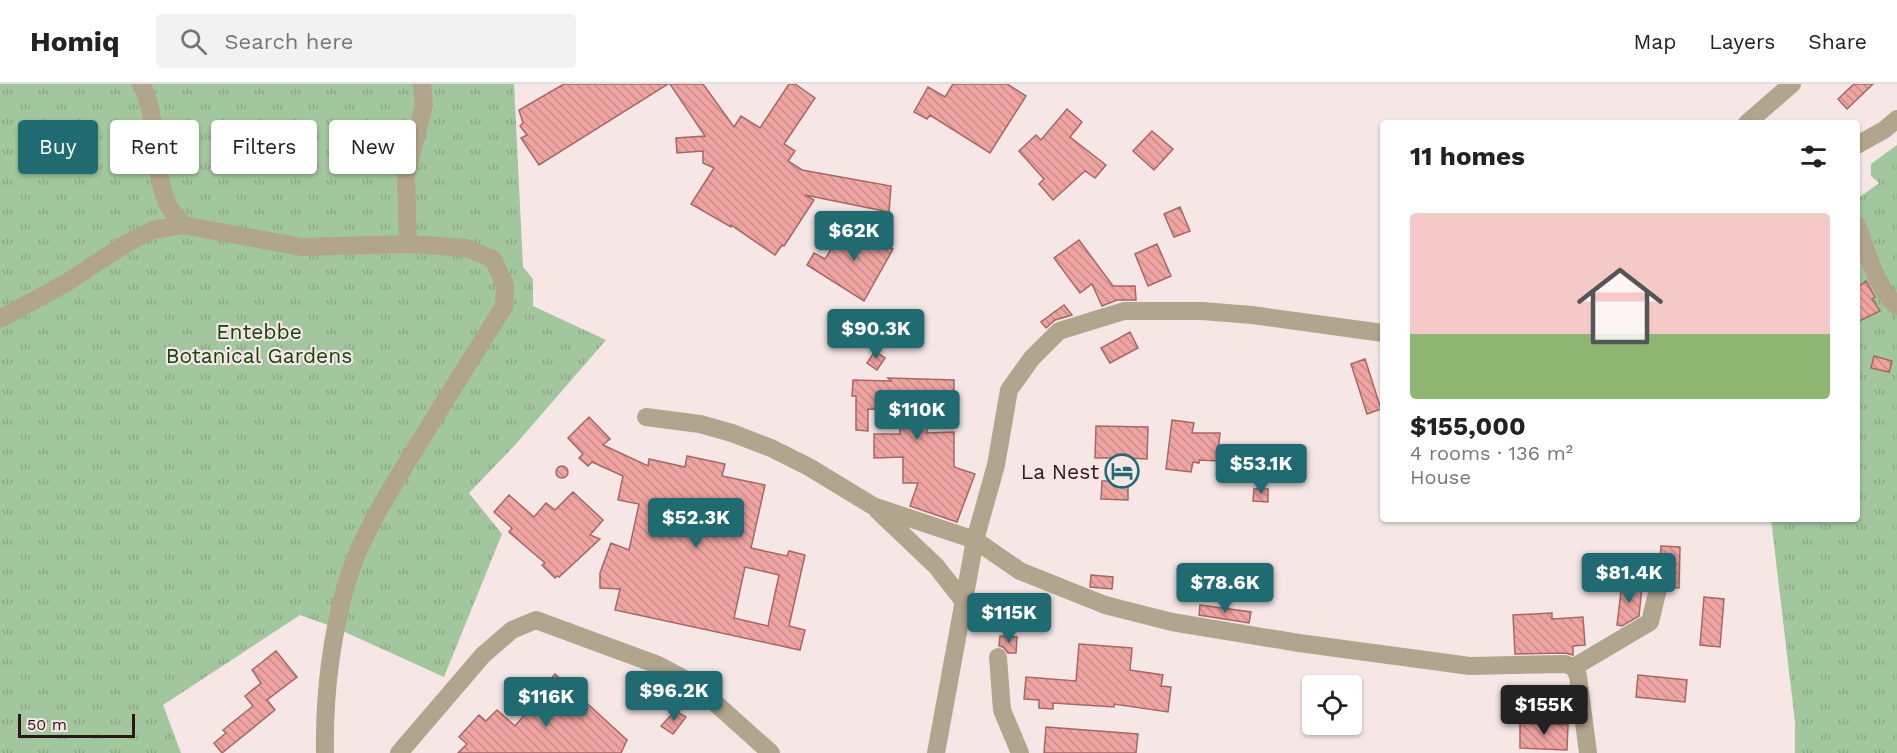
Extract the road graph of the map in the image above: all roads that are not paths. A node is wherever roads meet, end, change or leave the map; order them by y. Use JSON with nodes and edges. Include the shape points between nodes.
{"nodes":[{"id":1,"x":141,"y":84,"type":"edge"},
{"id":2,"x":422,"y":84,"type":"edge"},
{"id":3,"x":1785,"y":86,"type":"edge"},
{"id":4,"x":1897,"y":119,"type":"edge"},
{"id":5,"x":1750,"y":120,"type":"edge"},
{"id":6,"x":1860,"y":143,"type":"edge"},
{"id":7,"x":183,"y":225,"type":"junction"},
{"id":8,"x":1860,"y":233,"type":"edge"},
{"id":9,"x":408,"y":244,"type":"junction"},
{"id":10,"x":1897,"y":306,"type":"edge"},
{"id":11,"x":0,"y":319,"type":"edge"},
{"id":12,"x":1380,"y":333,"type":"edge"},
{"id":13,"x":645,"y":417,"type":"dead end"},
{"id":14,"x":873,"y":506,"type":"junction"},
{"id":15,"x":975,"y":540,"type":"junction"},
{"id":16,"x":1658,"y":589,"type":"dead end"},
{"id":17,"x":965,"y":603,"type":"junction"},
{"id":18,"x":998,"y":657,"type":"dead end"},
{"id":19,"x":1574,"y":667,"type":"junction"},
{"id":20,"x":325,"y":753,"type":"edge"},
{"id":21,"x":399,"y":753,"type":"edge"},
{"id":22,"x":771,"y":753,"type":"edge"},
{"id":23,"x":936,"y":753,"type":"edge"},
{"id":24,"x":1020,"y":753,"type":"edge"},
{"id":25,"x":1588,"y":753,"type":"edge"}],
"edges":[{"from":1,"to":7,"type":"street","via":[[149,107],[159,179],[167,204]]},
{"from":2,"to":9,"type":"street","via":[[424,105],[406,175]]},
{"from":3,"to":5,"type":"street"},
{"from":4,"to":6,"type":"street"},
{"from":7,"to":9,"type":"street","via":[[301,247]]},
{"from":7,"to":11,"type":"street","via":[[153,230],[127,243]]},
{"from":8,"to":10,"type":"street","via":[[1874,275]]},
{"from":9,"to":20,"type":"street","via":[[466,248],[493,259],[505,285],[504,307],[366,534],[346,584],[336,628],[327,694]]},
{"from":12,"to":15,"type":"street","via":[[1202,311],[1124,311],[1059,331],[1032,358],[1009,390],[996,465]]},
{"from":13,"to":14,"type":"street","via":[[700,424],[771,448]]},
{"from":14,"to":15,"type":"street"},
{"from":14,"to":17,"type":"street","via":[[936,566]]},
{"from":15,"to":17,"type":"street"},
{"from":15,"to":19,"type":"street","via":[[1020,571],[1105,605],[1172,622],[1470,666]]},
{"from":16,"to":19,"type":"street","via":[[1650,622]]},
{"from":17,"to":23,"type":"street"},
{"from":18,"to":24,"type":"street","via":[[1002,710]]},
{"from":19,"to":25,"type":"street"},
{"from":21,"to":22,"type":"street","via":[[483,655],[512,630],[536,620],[658,665],[694,684]]}]}
